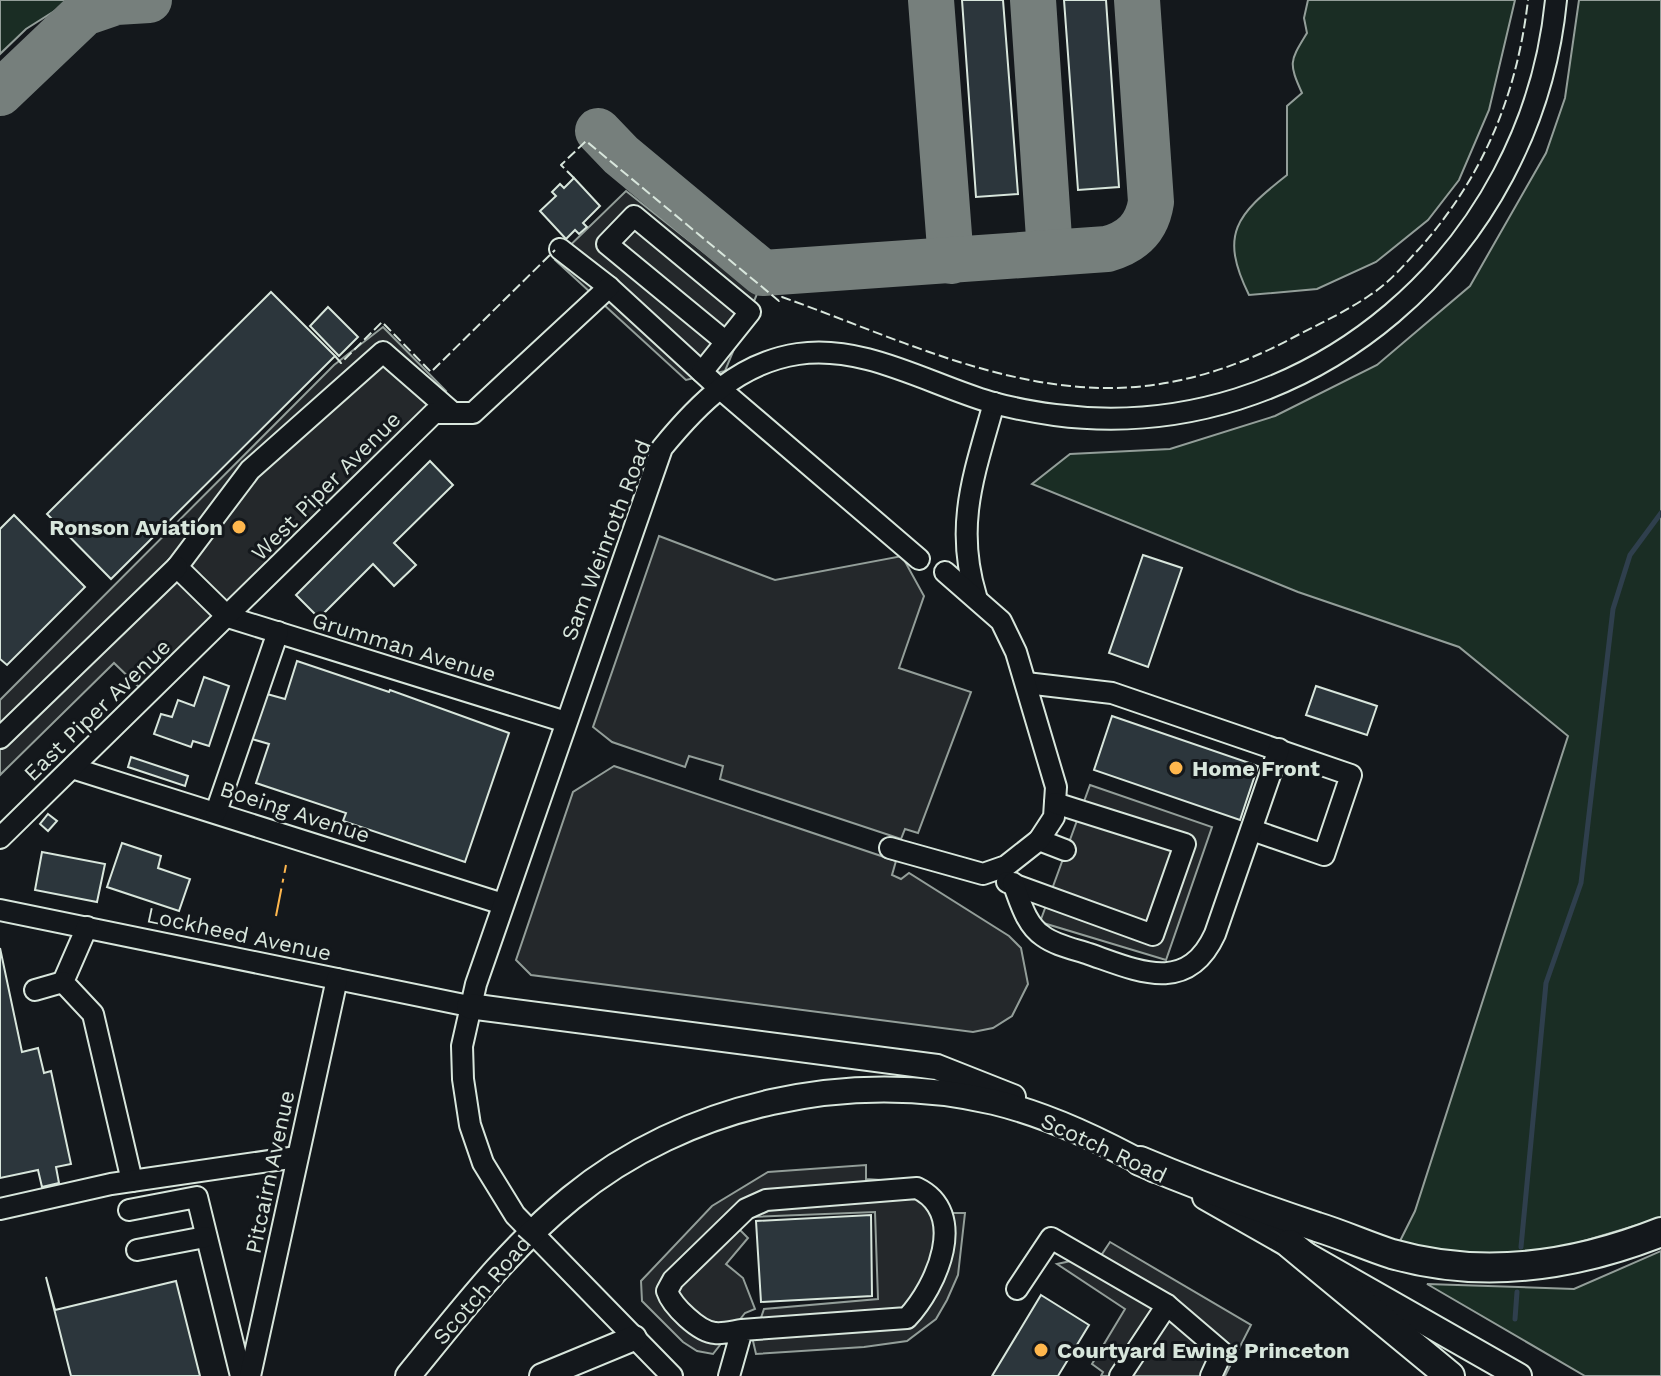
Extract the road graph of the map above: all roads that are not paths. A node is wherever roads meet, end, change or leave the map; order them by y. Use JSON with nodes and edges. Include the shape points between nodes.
{"nodes":[{"id":1,"x":1556,"y":0,"type":"edge"},
{"id":2,"x":607,"y":244,"type":"junction"},
{"id":3,"x":560,"y":249,"type":"dead end"},
{"id":4,"x":585,"y":268,"type":"junction"},
{"id":5,"x":609,"y":287,"type":"junction"},
{"id":6,"x":726,"y":342,"type":"junction"},
{"id":7,"x":702,"y":372,"type":"junction"},
{"id":8,"x":718,"y":387,"type":"junction"},
{"id":9,"x":994,"y":403,"type":"junction"},
{"id":10,"x":453,"y":413,"type":"junction"},
{"id":11,"x":919,"y":559,"type":"dead end"},
{"id":12,"x":177,"y":567,"type":"junction"},
{"id":13,"x":945,"y":572,"type":"dead end"},
{"id":14,"x":976,"y":596,"type":"junction"},
{"id":15,"x":228,"y":617,"type":"junction"},
{"id":16,"x":278,"y":632,"type":"junction"},
{"id":17,"x":1026,"y":683,"type":"junction"},
{"id":18,"x":566,"y":722,"type":"junction"},
{"id":19,"x":0,"y":738,"type":"edge"},
{"id":20,"x":1279,"y":749,"type":"junction"},
{"id":21,"x":72,"y":768,"type":"junction"},
{"id":22,"x":1055,"y":803,"type":"junction"},
{"id":23,"x":216,"y":812,"type":"junction"},
{"id":24,"x":1252,"y":830,"type":"junction"},
{"id":25,"x":0,"y":838,"type":"edge"},
{"id":26,"x":1039,"y":840,"type":"junction"},
{"id":27,"x":890,"y":848,"type":"dead end"},
{"id":28,"x":1065,"y":850,"type":"dead end"},
{"id":29,"x":983,"y":874,"type":"junction"},
{"id":30,"x":1013,"y":883,"type":"junction"},
{"id":31,"x":503,"y":904,"type":"junction"},
{"id":32,"x":0,"y":910,"type":"edge"},
{"id":33,"x":87,"y":927,"type":"junction"},
{"id":34,"x":337,"y":979,"type":"junction"},
{"id":35,"x":63,"y":982,"type":"junction"},
{"id":36,"x":35,"y":990,"type":"dead end"},
{"id":37,"x":469,"y":1006,"type":"junction"},
{"id":38,"x":1065,"y":1125,"type":"junction"},
{"id":39,"x":297,"y":1157,"type":"junction"},
{"id":40,"x":1140,"y":1161,"type":"junction"},
{"id":41,"x":132,"y":1181,"type":"junction"},
{"id":42,"x":0,"y":1209,"type":"edge"},
{"id":43,"x":129,"y":1210,"type":"dead end"},
{"id":44,"x":1661,"y":1232,"type":"edge"},
{"id":45,"x":532,"y":1233,"type":"junction"},
{"id":46,"x":205,"y":1237,"type":"junction"},
{"id":47,"x":1290,"y":1244,"type":"junction"},
{"id":48,"x":137,"y":1250,"type":"dead end"},
{"id":49,"x":1017,"y":1289,"type":"dead end"},
{"id":50,"x":1167,"y":1305,"type":"junction"},
{"id":51,"x":742,"y":1330,"type":"junction"},
{"id":52,"x":634,"y":1338,"type":"junction"},
{"id":53,"x":241,"y":1376,"type":"edge"},
{"id":54,"x":250,"y":1376,"type":"edge"},
{"id":55,"x":408,"y":1376,"type":"edge"},
{"id":56,"x":542,"y":1376,"type":"edge"},
{"id":57,"x":672,"y":1376,"type":"edge"},
{"id":58,"x":729,"y":1376,"type":"edge"},
{"id":59,"x":1120,"y":1376,"type":"edge"},
{"id":60,"x":1211,"y":1376,"type":"edge"},
{"id":61,"x":1450,"y":1376,"type":"edge"},
{"id":62,"x":1519,"y":1376,"type":"edge"}],
"edges":[{"from":1,"to":9,"type":"street","name":"Sam Weinroth Road","via":[[1536,102],[1495,193],[1420,290],[1351,345],[1277,385],[1195,409],[1103,418]]},
{"from":2,"to":4,"type":"street"},
{"from":2,"to":6,"type":"street"},
{"from":2,"to":6,"type":"street","via":[[634,216],[750,312]]},
{"from":3,"to":4,"type":"street"},
{"from":4,"to":5,"type":"street"},
{"from":5,"to":7,"type":"street"},
{"from":5,"to":10,"type":"street","name":"West Piper Avenue","via":[[473,413]]},
{"from":6,"to":7,"type":"street"},
{"from":7,"to":8,"type":"street"},
{"from":8,"to":9,"type":"street","name":"Sam Weinroth Road","via":[[798,354],[856,356]]},
{"from":8,"to":11,"type":"street"},
{"from":8,"to":18,"type":"street","name":"Sam Weinroth Road","via":[[662,448]]},
{"from":9,"to":14,"type":"street","via":[[966,505],[965,552]]},
{"from":10,"to":12,"type":"street","via":[[383,352],[250,470]]},
{"from":10,"to":15,"type":"street","name":"West Piper Avenue","via":[[434,413]]},
{"from":12,"to":15,"type":"street"},
{"from":12,"to":19,"type":"street"},
{"from":13,"to":14,"type":"street"},
{"from":14,"to":17,"type":"street","via":[[1001,621]]},
{"from":15,"to":16,"type":"street","name":"Grumman Avenue"},
{"from":15,"to":21,"type":"street","name":"East Piper Avenue"},
{"from":16,"to":18,"type":"street","name":"Grumman Avenue"},
{"from":16,"to":23,"type":"street"},
{"from":17,"to":20,"type":"street","via":[[1112,693]]},
{"from":17,"to":22,"type":"street","via":[[1056,787]]},
{"from":18,"to":31,"type":"street","name":"Sam Weinroth Road"},
{"from":20,"to":24,"type":"street"},
{"from":20,"to":24,"type":"street","via":[[1351,775],[1347,788],[1324,855]]},
{"from":21,"to":23,"type":"street","name":"Boeing Avenue"},
{"from":21,"to":25,"type":"street","name":"East Piper Avenue"},
{"from":22,"to":26,"type":"street","via":[[1054,817]]},
{"from":22,"to":30,"type":"street","via":[[1185,844],[1153,935]]},
{"from":23,"to":31,"type":"street","name":"Boeing Avenue"},
{"from":24,"to":30,"type":"street","via":[[1211,943],[1192,965],[1176,973],[1138,970],[1043,936],[1025,915]]},
{"from":26,"to":28,"type":"street"},
{"from":26,"to":29,"type":"street","via":[[1006,866]]},
{"from":27,"to":29,"type":"street"},
{"from":29,"to":30,"type":"street"},
{"from":31,"to":37,"type":"street","name":"Sam Weinroth Road"},
{"from":32,"to":33,"type":"street","name":"Lockheed Avenue"},
{"from":33,"to":34,"type":"street","name":"Lockheed Avenue"},
{"from":33,"to":35,"type":"street"},
{"from":34,"to":37,"type":"street","name":"Lockheed Avenue"},
{"from":34,"to":39,"type":"street","name":"Pitcairn Avenue"},
{"from":35,"to":36,"type":"street"},
{"from":35,"to":41,"type":"street","via":[[93,1014]]},
{"from":37,"to":38,"type":"main road","via":[[937,1067],[984,1083]]},
{"from":37,"to":45,"type":"street","name":"Sam Weinroth Road","via":[[462,1057],[470,1125],[495,1185]]},
{"from":38,"to":40,"type":"main road","name":"Scotch Road"},
{"from":38,"to":45,"type":"main road","name":"Scotch Road","via":[[994,1102],[924,1092],[851,1092],[756,1106],[640,1152],[572,1197]]},
{"from":39,"to":41,"type":"street"},
{"from":39,"to":54,"type":"street","name":"Pitcairn Avenue"},
{"from":40,"to":44,"type":"highway","via":[[1233,1201],[1434,1263],[1500,1268],[1558,1263]]},
{"from":40,"to":47,"type":"main road","name":"Scotch Road"},
{"from":41,"to":42,"type":"street"},
{"from":43,"to":46,"type":"street","via":[[197,1197]]},
{"from":45,"to":52,"type":"street","name":"Sam Weinroth Road"},
{"from":45,"to":55,"type":"main road","name":"Scotch Road"},
{"from":46,"to":48,"type":"street"},
{"from":46,"to":53,"type":"street"},
{"from":47,"to":61,"type":"highway"},
{"from":47,"to":62,"type":"main road","name":"Scotch Road"},
{"from":49,"to":50,"type":"street","via":[[1051,1238]]},
{"from":50,"to":59,"type":"street"},
{"from":50,"to":60,"type":"street","via":[[1222,1352]]},
{"from":51,"to":51,"type":"street","via":[[907,1318],[922,1302],[939,1263],[946,1228],[942,1207],[917,1188],[766,1200],[746,1209],[667,1291],[670,1300],[713,1334]]},
{"from":51,"to":58,"type":"street"},
{"from":52,"to":56,"type":"main road"},
{"from":52,"to":57,"type":"street","name":"Sam Weinroth Road"}]}
